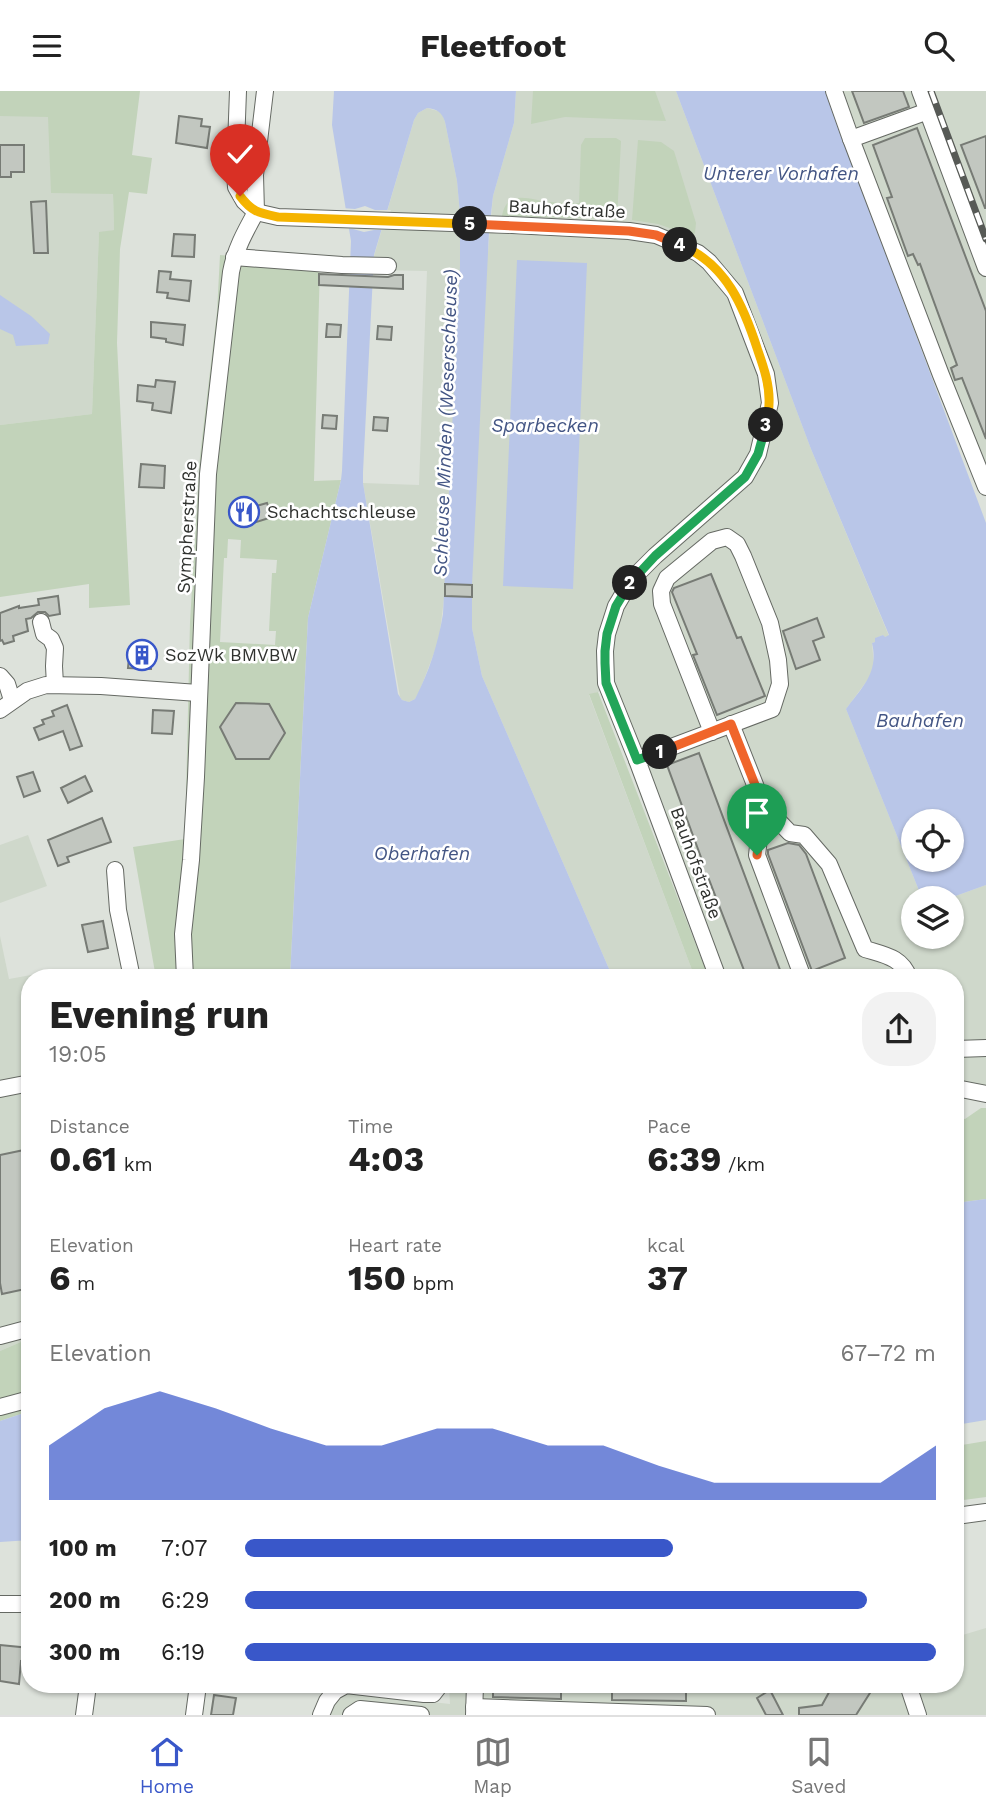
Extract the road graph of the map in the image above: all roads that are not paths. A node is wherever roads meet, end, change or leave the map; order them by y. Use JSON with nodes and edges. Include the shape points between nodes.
{"nodes":[{"id":1,"x":239,"y":91,"type":"edge"},
{"id":2,"x":265,"y":91,"type":"edge"},
{"id":3,"x":834,"y":91,"type":"edge"},
{"id":4,"x":920,"y":91,"type":"edge"},
{"id":5,"x":928,"y":111,"type":"junction"},
{"id":6,"x":851,"y":139,"type":"junction"},
{"id":7,"x":256,"y":212,"type":"junction"},
{"id":8,"x":234,"y":257,"type":"junction"},
{"id":9,"x":388,"y":266,"type":"dead end"},
{"id":10,"x":986,"y":268,"type":"edge"},
{"id":11,"x":986,"y":487,"type":"edge"},
{"id":12,"x":41,"y":622,"type":"dead end"},
{"id":13,"x":0,"y":676,"type":"edge"},
{"id":14,"x":55,"y":685,"type":"junction"},
{"id":15,"x":198,"y":693,"type":"junction"},
{"id":16,"x":6,"y":705,"type":"edge"},
{"id":17,"x":731,"y":724,"type":"junction"},
{"id":18,"x":712,"y":732,"type":"junction"},
{"id":19,"x":637,"y":760,"type":"junction"},
{"id":20,"x":763,"y":805,"type":"junction"},
{"id":21,"x":115,"y":870,"type":"dead end"},
{"id":22,"x":130,"y":969,"type":"edge"},
{"id":23,"x":185,"y":969,"type":"edge"},
{"id":24,"x":715,"y":969,"type":"edge"},
{"id":25,"x":800,"y":969,"type":"edge"},
{"id":26,"x":905,"y":969,"type":"edge"},
{"id":27,"x":986,"y":1048,"type":"edge"},
{"id":28,"x":964,"y":1049,"type":"edge"},
{"id":29,"x":21,"y":1085,"type":"edge"},
{"id":30,"x":0,"y":1089,"type":"edge"},
{"id":31,"x":964,"y":1090,"type":"edge"},
{"id":32,"x":986,"y":1094,"type":"edge"},
{"id":33,"x":21,"y":1330,"type":"edge"},
{"id":34,"x":0,"y":1336,"type":"edge"},
{"id":35,"x":21,"y":1401,"type":"edge"},
{"id":36,"x":0,"y":1407,"type":"edge"},
{"id":37,"x":986,"y":1512,"type":"edge"},
{"id":38,"x":964,"y":1515,"type":"edge"},
{"id":39,"x":0,"y":1604,"type":"edge"},
{"id":40,"x":21,"y":1604,"type":"edge"},
{"id":41,"x":87,"y":1693,"type":"edge"},
{"id":42,"x":197,"y":1693,"type":"edge"},
{"id":43,"x":333,"y":1693,"type":"edge"},
{"id":44,"x":415,"y":1693,"type":"edge"},
{"id":45,"x":433,"y":1693,"type":"edge"},
{"id":46,"x":442,"y":1693,"type":"edge"},
{"id":47,"x":475,"y":1693,"type":"edge"},
{"id":48,"x":911,"y":1693,"type":"edge"},
{"id":49,"x":444,"y":1703,"type":"dead end"},
{"id":50,"x":474,"y":1711,"type":"edge"},
{"id":51,"x":657,"y":1714,"type":"edge"},
{"id":52,"x":84,"y":1715,"type":"edge"},
{"id":53,"x":194,"y":1715,"type":"edge"},
{"id":54,"x":321,"y":1715,"type":"edge"},
{"id":55,"x":351,"y":1715,"type":"edge"},
{"id":56,"x":421,"y":1715,"type":"edge"},
{"id":57,"x":707,"y":1715,"type":"edge"},
{"id":58,"x":918,"y":1715,"type":"edge"}],
"edges":[{"from":1,"to":7,"type":"street","via":[[236,187]]},
{"from":2,"to":7,"type":"street"},
{"from":3,"to":6,"type":"street"},
{"from":4,"to":5,"type":"street"},
{"from":5,"to":6,"type":"street"},
{"from":5,"to":10,"type":"street"},
{"from":6,"to":11,"type":"street"},
{"from":7,"to":8,"type":"street","name":"Sympherstraße"},
{"from":7,"to":19,"type":"street","name":"Bauhofstraße","via":[[278,217],[656,235],[694,250],[735,293],[766,373],[770,403],[758,454],[745,477],[655,556],[632,579],[616,606],[607,634],[606,683]]},
{"from":8,"to":9,"type":"street"},
{"from":8,"to":15,"type":"street","name":"Sympherstraße","via":[[208,474]]},
{"from":12,"to":14,"type":"street","via":[[55,648]]},
{"from":13,"to":16,"type":"street","via":[[7,684]]},
{"from":14,"to":15,"type":"street"},
{"from":14,"to":16,"type":"street","via":[[27,691]]},
{"from":15,"to":23,"type":"street","name":"Sympherstraße"},
{"from":17,"to":18,"type":"street"},
{"from":17,"to":18,"type":"street","via":[[772,709],[779,684],[770,623],[743,556],[727,537],[712,541],[667,578],[661,591],[670,628]]},
{"from":17,"to":20,"type":"street"},
{"from":18,"to":19,"type":"street"},
{"from":19,"to":24,"type":"street","name":"Bauhofstraße"},
{"from":20,"to":25,"type":"street","via":[[757,855]]},
{"from":20,"to":26,"type":"street","via":[[790,833],[804,835],[829,864],[865,949],[891,957]]},
{"from":21,"to":22,"type":"street"},
{"from":27,"to":28,"type":"street"},
{"from":29,"to":30,"type":"street"},
{"from":31,"to":32,"type":"street"},
{"from":33,"to":34,"type":"street"},
{"from":35,"to":36,"type":"street"},
{"from":37,"to":38,"type":"street"},
{"from":39,"to":40,"type":"street"},
{"from":41,"to":52,"type":"street"},
{"from":42,"to":53,"type":"street"},
{"from":43,"to":54,"type":"street"},
{"from":44,"to":45,"type":"street"},
{"from":46,"to":49,"type":"street"},
{"from":47,"to":50,"type":"street"},
{"from":48,"to":58,"type":"street"},
{"from":50,"to":51,"type":"street"},
{"from":51,"to":57,"type":"street"},
{"from":55,"to":56,"type":"street","via":[[360,1709]]}]}
